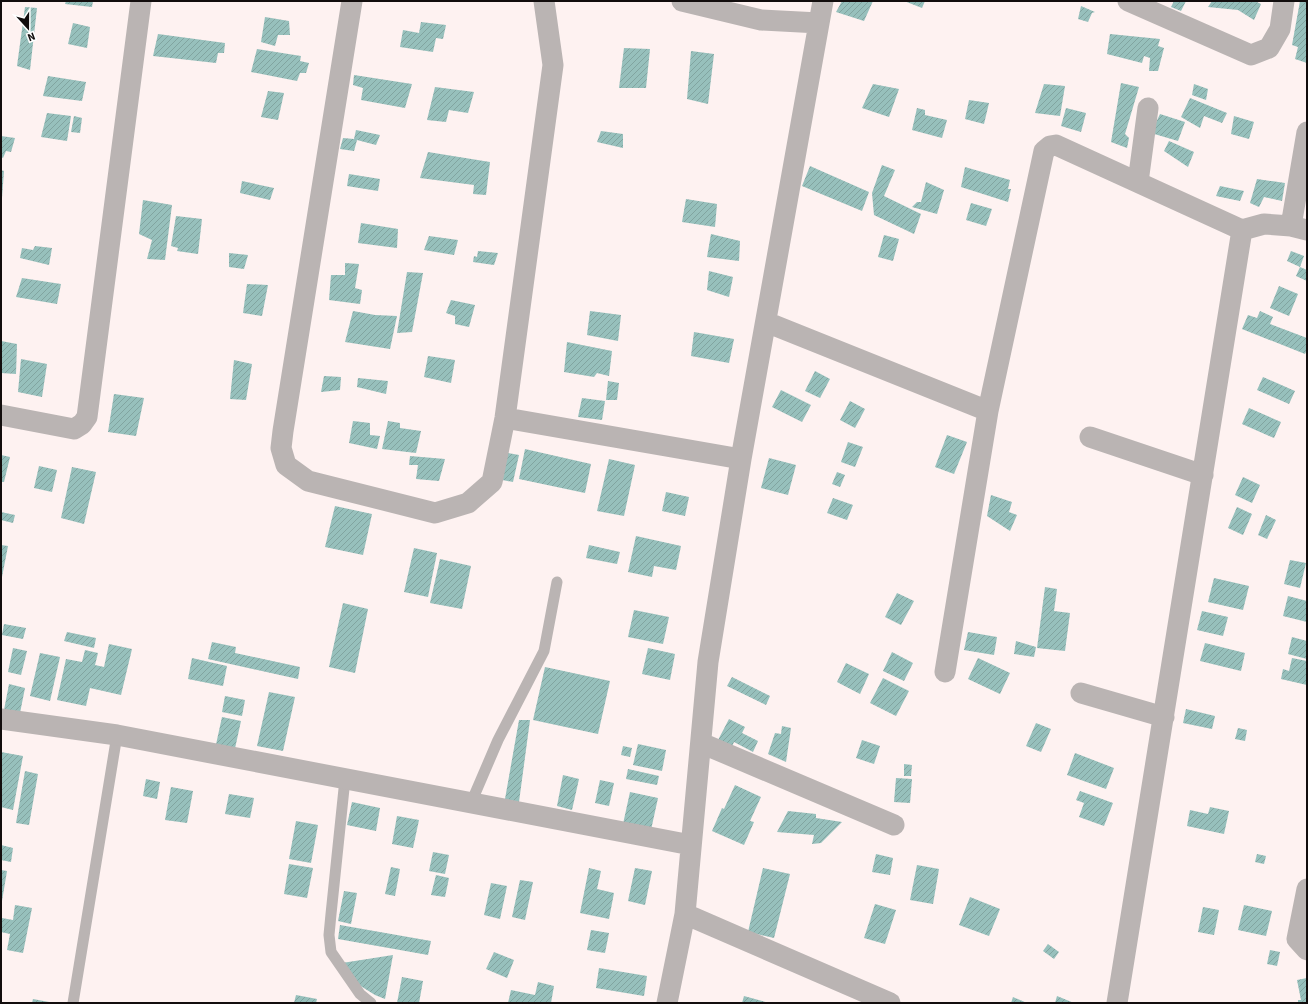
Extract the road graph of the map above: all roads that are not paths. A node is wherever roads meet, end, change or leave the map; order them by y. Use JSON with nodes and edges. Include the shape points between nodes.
{"nodes":[{"id":1,"x":141,"y":1,"type":"edge"},
{"id":2,"x":352,"y":1,"type":"edge"},
{"id":3,"x":544,"y":1,"type":"edge"},
{"id":4,"x":682,"y":1,"type":"edge"},
{"id":5,"x":823,"y":1,"type":"edge"},
{"id":6,"x":1128,"y":1,"type":"edge"},
{"id":7,"x":1284,"y":1,"type":"edge"},
{"id":8,"x":819,"y":23,"type":"junction"},
{"id":9,"x":1148,"y":108,"type":"dead end"},
{"id":10,"x":1307,"y":132,"type":"edge"},
{"id":11,"x":1138,"y":182,"type":"junction"},
{"id":12,"x":1299,"y":228,"type":"edge"},
{"id":13,"x":1242,"y":230,"type":"junction"},
{"id":14,"x":766,"y":322,"type":"junction"},
{"id":15,"x":988,"y":411,"type":"junction"},
{"id":16,"x":1,"y":415,"type":"edge"},
{"id":17,"x":506,"y":418,"type":"junction"},
{"id":18,"x":1090,"y":437,"type":"dead end"},
{"id":19,"x":741,"y":459,"type":"junction"},
{"id":20,"x":1203,"y":475,"type":"junction"},
{"id":21,"x":557,"y":582,"type":"dead end"},
{"id":22,"x":945,"y":672,"type":"dead end"},
{"id":23,"x":1081,"y":693,"type":"dead end"},
{"id":24,"x":1164,"y":717,"type":"junction"},
{"id":25,"x":1,"y":719,"type":"edge"},
{"id":26,"x":117,"y":736,"type":"junction"},
{"id":27,"x":701,"y":743,"type":"junction"},
{"id":28,"x":345,"y":779,"type":"junction"},
{"id":29,"x":471,"y":803,"type":"junction"},
{"id":30,"x":894,"y":825,"type":"dead end"},
{"id":31,"x":691,"y":845,"type":"junction"},
{"id":32,"x":1307,"y":889,"type":"edge"},
{"id":33,"x":685,"y":914,"type":"junction"},
{"id":34,"x":1307,"y":950,"type":"edge"},
{"id":35,"x":73,"y":1003,"type":"edge"},
{"id":36,"x":371,"y":1003,"type":"edge"},
{"id":37,"x":668,"y":1003,"type":"edge"},
{"id":38,"x":890,"y":1003,"type":"edge"},
{"id":39,"x":1117,"y":1003,"type":"edge"}],
"edges":[{"from":1,"to":16,"type":"street","via":[[86,417],[82,424],[74,429]]},
{"from":2,"to":17,"type":"street","via":[[283,431],[281,448],[286,464],[308,481],[435,513],[468,503],[492,482]]},
{"from":3,"to":17,"type":"street","via":[[553,65]]},
{"from":4,"to":8,"type":"street","via":[[761,20]]},
{"from":5,"to":8,"type":"street"},
{"from":6,"to":7,"type":"street","via":[[1252,55],[1269,48],[1280,29]]},
{"from":8,"to":14,"type":"street"},
{"from":9,"to":11,"type":"street"},
{"from":10,"to":12,"type":"street"},
{"from":11,"to":13,"type":"street"},
{"from":11,"to":15,"type":"street","via":[[1056,145],[1044,150]]},
{"from":12,"to":13,"type":"street","via":[[1264,224]]},
{"from":13,"to":20,"type":"street"},
{"from":14,"to":15,"type":"street"},
{"from":14,"to":19,"type":"street"},
{"from":15,"to":22,"type":"street"},
{"from":17,"to":19,"type":"street"},
{"from":18,"to":20,"type":"street"},
{"from":19,"to":27,"type":"street","via":[[708,662]]},
{"from":20,"to":24,"type":"street"},
{"from":21,"to":29,"type":"lane","via":[[544,651],[498,740]]},
{"from":23,"to":24,"type":"street"},
{"from":24,"to":39,"type":"street"},
{"from":25,"to":26,"type":"street"},
{"from":26,"to":28,"type":"street"},
{"from":26,"to":35,"type":"lane"},
{"from":27,"to":30,"type":"street"},
{"from":27,"to":31,"type":"street"},
{"from":28,"to":29,"type":"street"},
{"from":28,"to":36,"type":"lane","via":[[329,935],[331,952],[360,994]]},
{"from":29,"to":31,"type":"street"},
{"from":31,"to":33,"type":"street"},
{"from":32,"to":34,"type":"street","via":[[1297,939]]},
{"from":33,"to":37,"type":"street"},
{"from":33,"to":38,"type":"street"}]}
